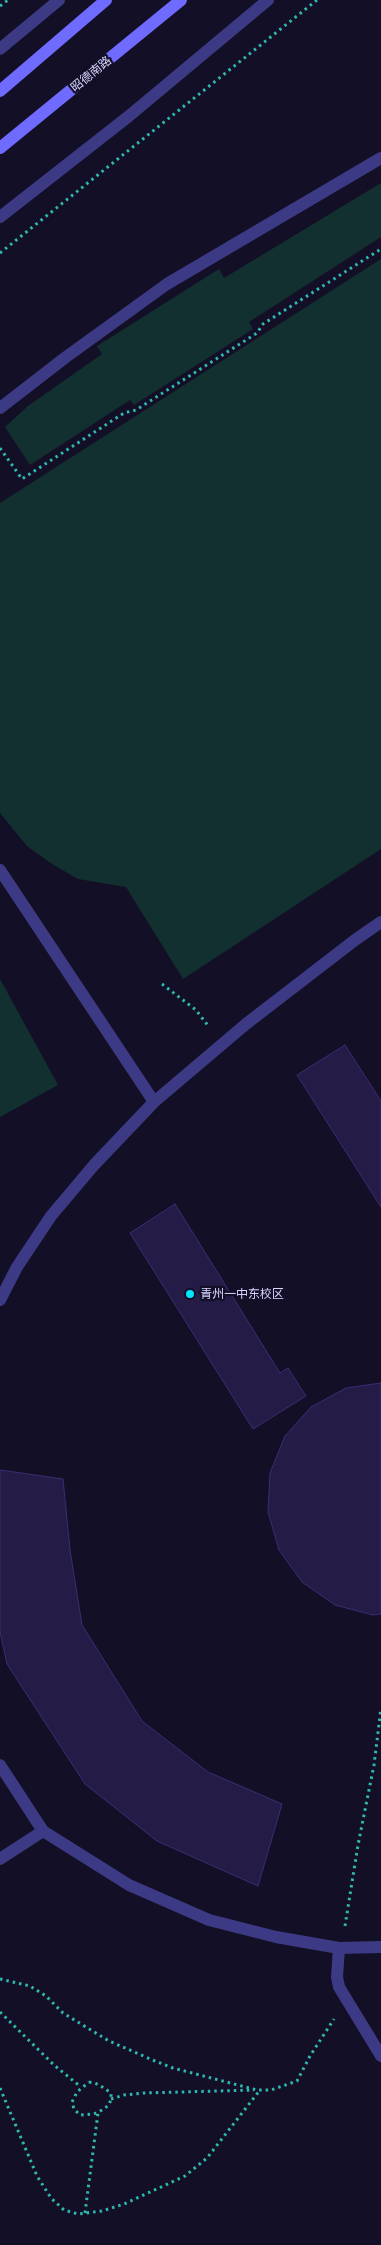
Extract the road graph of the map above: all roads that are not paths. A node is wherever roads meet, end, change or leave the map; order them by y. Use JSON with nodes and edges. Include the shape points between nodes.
{"nodes":[{"id":1,"x":59,"y":0,"type":"edge"},
{"id":2,"x":106,"y":0,"type":"edge"},
{"id":3,"x":181,"y":0,"type":"edge"},
{"id":4,"x":268,"y":0,"type":"edge"},
{"id":5,"x":0,"y":49,"type":"edge"},
{"id":6,"x":0,"y":91,"type":"edge"},
{"id":7,"x":0,"y":148,"type":"edge"},
{"id":8,"x":381,"y":158,"type":"edge"},
{"id":9,"x":0,"y":217,"type":"edge"},
{"id":10,"x":0,"y":408,"type":"edge"},
{"id":11,"x":0,"y":870,"type":"edge"},
{"id":12,"x":381,"y":922,"type":"edge"},
{"id":13,"x":154,"y":1102,"type":"junction"},
{"id":14,"x":0,"y":1300,"type":"edge"},
{"id":15,"x":0,"y":1765,"type":"edge"},
{"id":16,"x":43,"y":1831,"type":"junction"},
{"id":17,"x":0,"y":1859,"type":"edge"},
{"id":18,"x":381,"y":1947,"type":"edge"},
{"id":19,"x":339,"y":1948,"type":"junction"},
{"id":20,"x":381,"y":2056,"type":"edge"}],
"edges":[{"from":1,"to":5,"type":"street"},
{"from":2,"to":6,"type":"main road"},
{"from":3,"to":7,"type":"main road","name":"昭德南路"},
{"from":4,"to":9,"type":"street","via":[[129,116]]},
{"from":8,"to":10,"type":"street","via":[[166,284]]},
{"from":11,"to":13,"type":"street"},
{"from":12,"to":13,"type":"street"},
{"from":13,"to":14,"type":"street","via":[[51,1216]]},
{"from":15,"to":16,"type":"street"},
{"from":16,"to":17,"type":"street"},
{"from":16,"to":19,"type":"street","via":[[129,1885],[209,1920],[309,1945]]},
{"from":18,"to":19,"type":"street"},
{"from":19,"to":20,"type":"street","via":[[337,1977],[343,1996]]}]}
